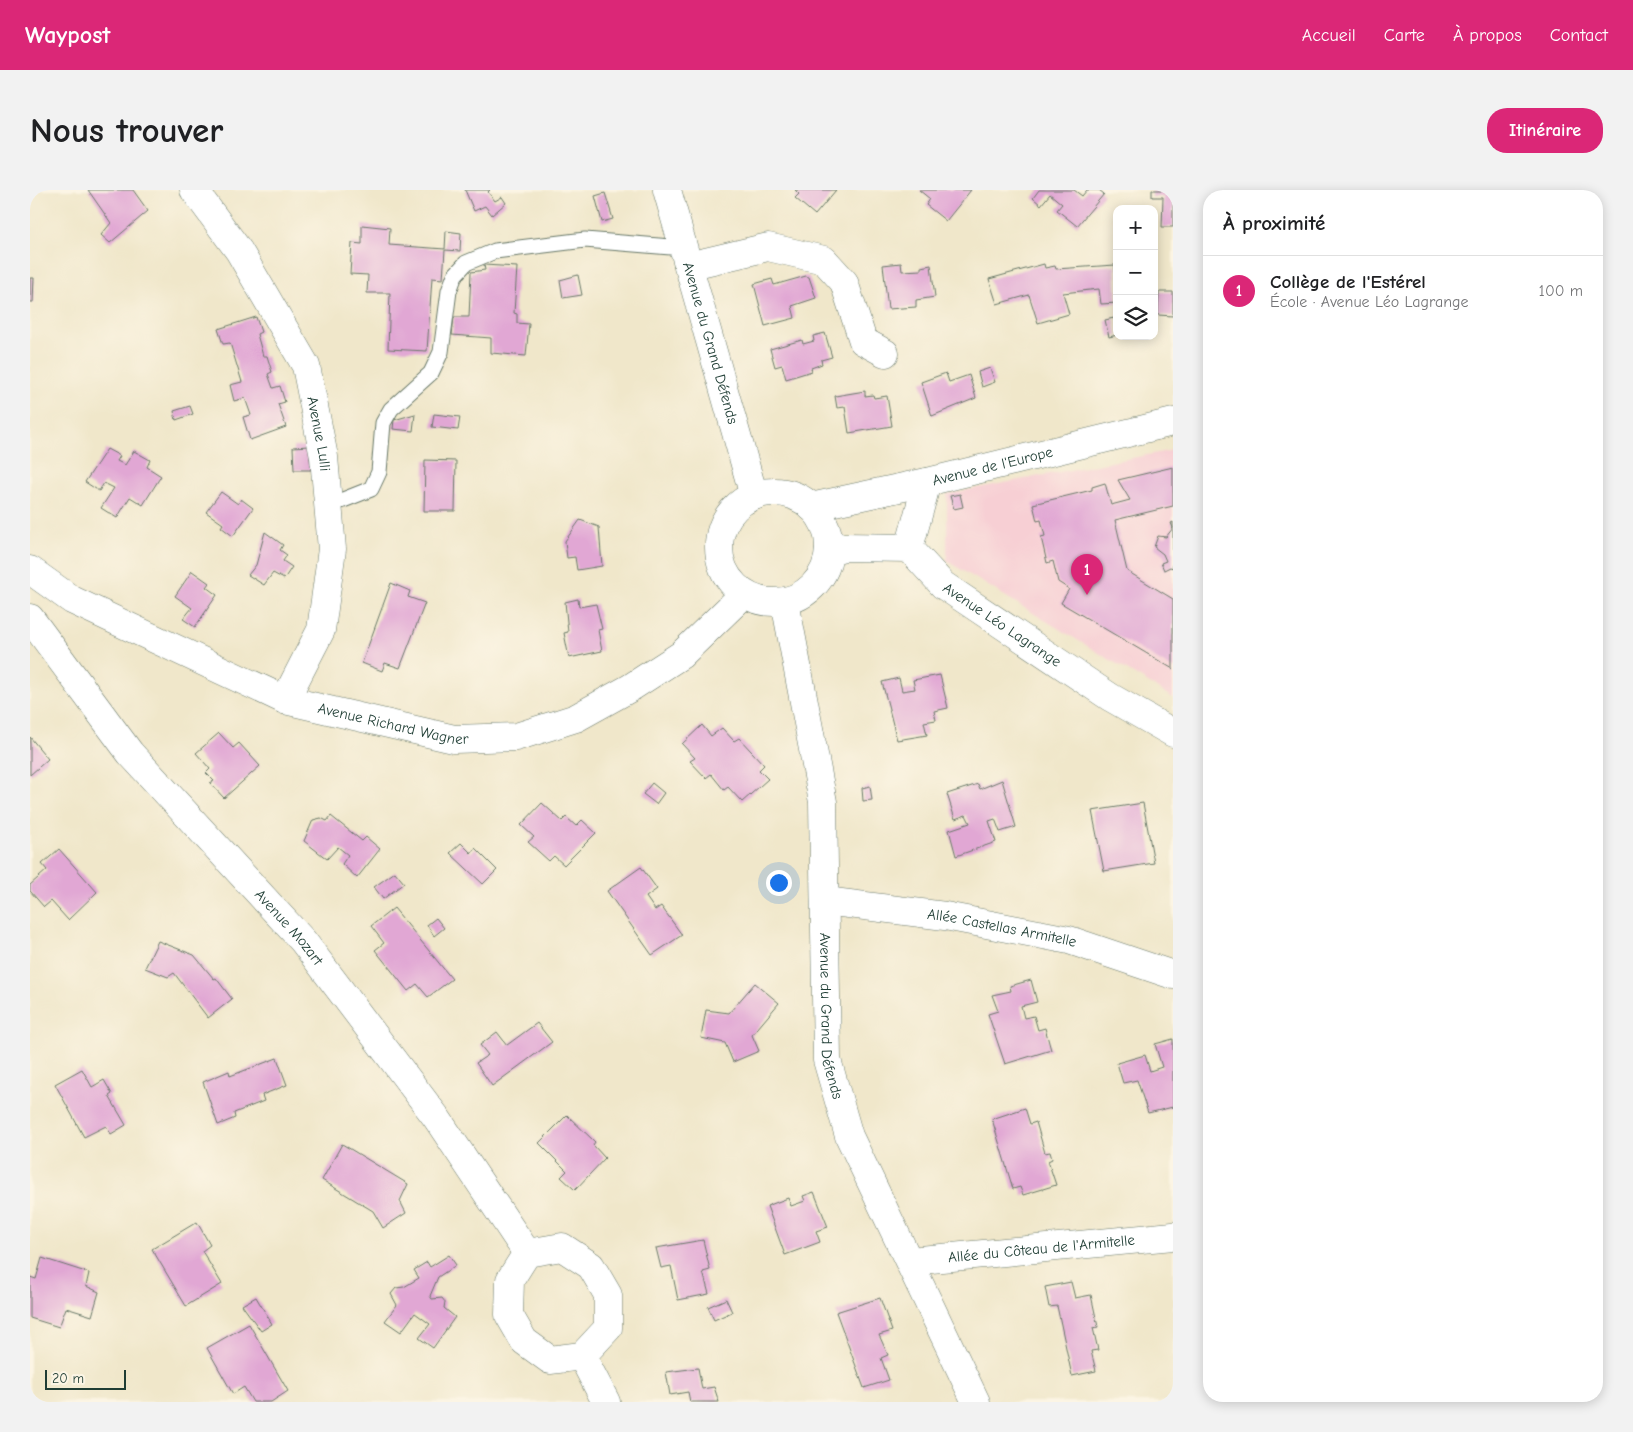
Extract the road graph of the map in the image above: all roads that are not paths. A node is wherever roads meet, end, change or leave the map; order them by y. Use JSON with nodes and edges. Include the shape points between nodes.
{"nodes":[{"id":1,"x":194,"y":190,"type":"edge"},
{"id":2,"x":667,"y":190,"type":"edge"},
{"id":3,"x":686,"y":257,"type":"junction"},
{"id":4,"x":885,"y":353,"type":"dead end"},
{"id":5,"x":1173,"y":422,"type":"edge"},
{"id":6,"x":926,"y":482,"type":"junction"},
{"id":7,"x":754,"y":496,"type":"junction"},
{"id":8,"x":328,"y":506,"type":"junction"},
{"id":9,"x":811,"y":507,"type":"junction"},
{"id":10,"x":909,"y":548,"type":"junction"},
{"id":11,"x":829,"y":551,"type":"junction"},
{"id":12,"x":30,"y":570,"type":"edge"},
{"id":13,"x":744,"y":594,"type":"junction"},
{"id":14,"x":785,"y":602,"type":"junction"},
{"id":15,"x":30,"y":618,"type":"edge"},
{"id":16,"x":285,"y":700,"type":"junction"},
{"id":17,"x":1173,"y":733,"type":"edge"},
{"id":18,"x":825,"y":901,"type":"junction"},
{"id":19,"x":1173,"y":975,"type":"edge"},
{"id":20,"x":1173,"y":1236,"type":"edge"},
{"id":21,"x":527,"y":1253,"type":"junction"},
{"id":22,"x":910,"y":1261,"type":"junction"},
{"id":23,"x":582,"y":1356,"type":"junction"},
{"id":24,"x":606,"y":1402,"type":"edge"},
{"id":25,"x":976,"y":1402,"type":"edge"}],
"edges":[{"from":1,"to":8,"type":"street","name":"Avenue Lulli","via":[[240,250],[306,366],[324,457]]},
{"from":2,"to":3,"type":"street","name":"Avenue du Grand Défends"},
{"from":3,"to":4,"type":"street","via":[[768,247],[824,260],[844,282],[863,340]]},
{"from":3,"to":7,"type":"street","name":"Avenue du Grand Défends"},
{"from":3,"to":8,"type":"lane","via":[[585,240],[495,251],[466,262],[455,275],[449,291],[441,352],[432,373],[391,409],[383,423],[379,472],[371,489]]},
{"from":5,"to":6,"type":"street","name":"Avenue de l'Europe"},
{"from":6,"to":9,"type":"street","name":"Avenue de l'Europe"},
{"from":6,"to":10,"type":"street"},
{"from":7,"to":9,"type":"street","via":[[778,492]]},
{"from":7,"to":13,"type":"street","via":[[740,503],[730,514],[718,542],[724,572]]},
{"from":8,"to":16,"type":"street","name":"Avenue Lulli","via":[[332,549],[321,630]]},
{"from":9,"to":11,"type":"street","via":[[821,520]]},
{"from":10,"to":11,"type":"street","via":[[844,547]]},
{"from":10,"to":17,"type":"street","name":"Avenue Léo Lagrange","via":[[943,586],[1110,697]]},
{"from":11,"to":14,"type":"street","via":[[825,568],[816,584]]},
{"from":12,"to":16,"type":"street","name":"Avenue Richard Wagner","via":[[72,600]]},
{"from":13,"to":14,"type":"street","via":[[757,600]]},
{"from":13,"to":16,"type":"street","name":"Avenue Richard Wagner","via":[[681,655],[630,688],[576,718],[516,737],[454,739]]},
{"from":14,"to":18,"type":"street","name":"Avenue du Grand Défends","via":[[823,802]]},
{"from":15,"to":21,"type":"street","name":"Avenue Mozart","via":[[130,753],[303,941],[436,1118]]},
{"from":18,"to":19,"type":"street","name":"Allée Castellas Armitelle","via":[[945,916],[1069,940]]},
{"from":18,"to":22,"type":"street","name":"Avenue du Grand Défends","via":[[827,1060],[849,1136]]},
{"from":20,"to":22,"type":"street","name":"Allée du Côteau de l'Armitelle"},
{"from":21,"to":23,"type":"street","via":[[510,1280],[509,1315],[524,1341],[550,1360]]},
{"from":21,"to":23,"type":"street","via":[[562,1247],[591,1266],[608,1295],[608,1328]]},
{"from":22,"to":25,"type":"street","name":"Avenue du Grand Défends"},
{"from":23,"to":24,"type":"street"}]}
